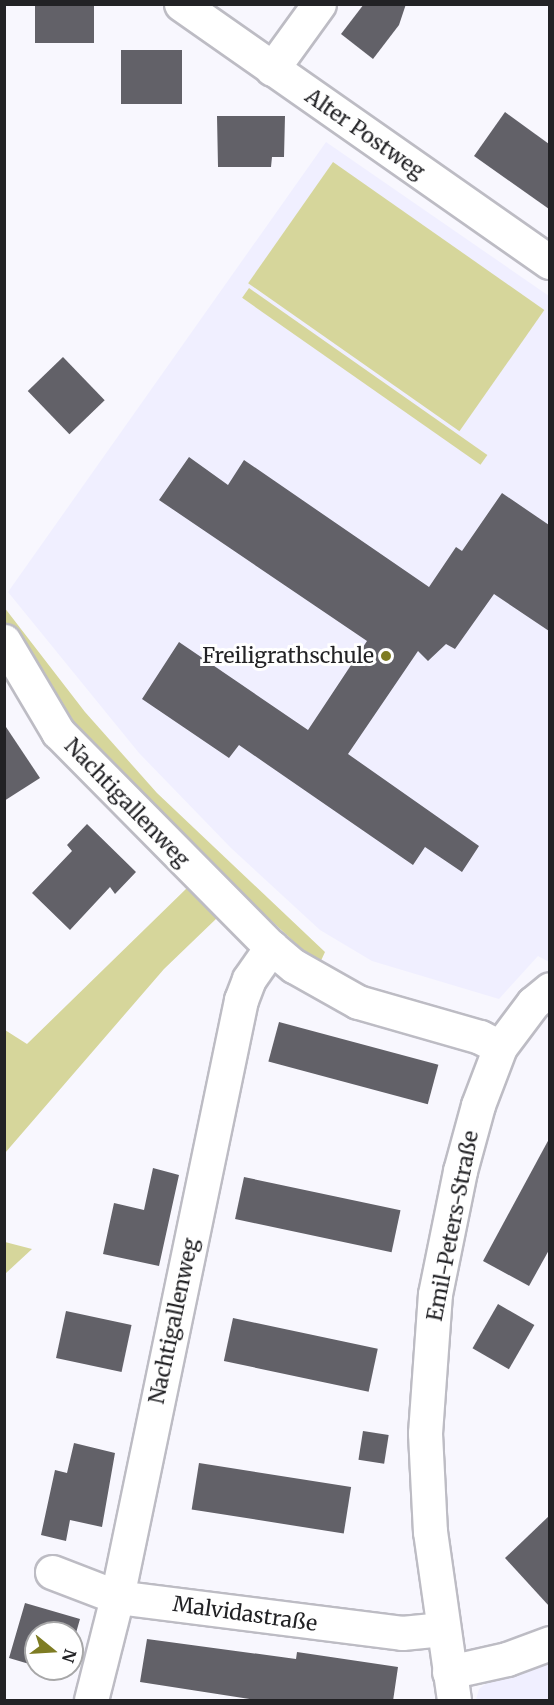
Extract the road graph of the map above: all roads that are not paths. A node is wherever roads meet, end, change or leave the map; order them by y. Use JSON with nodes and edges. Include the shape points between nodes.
{"nodes":[{"id":1,"x":181,"y":4,"type":"edge"},
{"id":2,"x":319,"y":4,"type":"edge"},
{"id":3,"x":272,"y":69,"type":"junction"},
{"id":4,"x":549,"y":262,"type":"edge"},
{"id":5,"x":4,"y":640,"type":"edge"},
{"id":6,"x":272,"y":948,"type":"junction"},
{"id":7,"x":549,"y":989,"type":"edge"},
{"id":8,"x":500,"y":1047,"type":"junction"},
{"id":9,"x":52,"y":1572,"type":"dead end"},
{"id":10,"x":117,"y":1597,"type":"junction"},
{"id":11,"x":443,"y":1629,"type":"junction"},
{"id":12,"x":549,"y":1643,"type":"edge"},
{"id":13,"x":452,"y":1686,"type":"edge"},
{"id":14,"x":92,"y":1701,"type":"edge"}],
"edges":[{"from":1,"to":3,"type":"street","name":"Alter Postweg"},
{"from":2,"to":3,"type":"street"},
{"from":3,"to":4,"type":"street","name":"Alter Postweg"},
{"from":5,"to":6,"type":"street","name":"Nachtigallenweg","via":[[58,732]]},
{"from":6,"to":8,"type":"street","name":"Nachtigallenweg","via":[[294,966],[358,1002],[480,1037]]},
{"from":6,"to":10,"type":"street","name":"Nachtigallenweg","via":[[249,979],[241,1000]]},
{"from":7,"to":8,"type":"street","name":"Emil-Peters-Straße","via":[[533,1003]]},
{"from":8,"to":11,"type":"street","name":"Emil-Peters-Straße","via":[[478,1105],[460,1171],[435,1294],[425,1433],[430,1532]]},
{"from":9,"to":10,"type":"street","name":"Malvidastraße"},
{"from":10,"to":11,"type":"street","name":"Malvidastraße","via":[[380,1631]]},
{"from":10,"to":14,"type":"street","name":"Nachtigallenweg"},
{"from":11,"to":13,"type":"street","name":"Emil-Peters-Straße"},
{"from":12,"to":13,"type":"street"}]}
